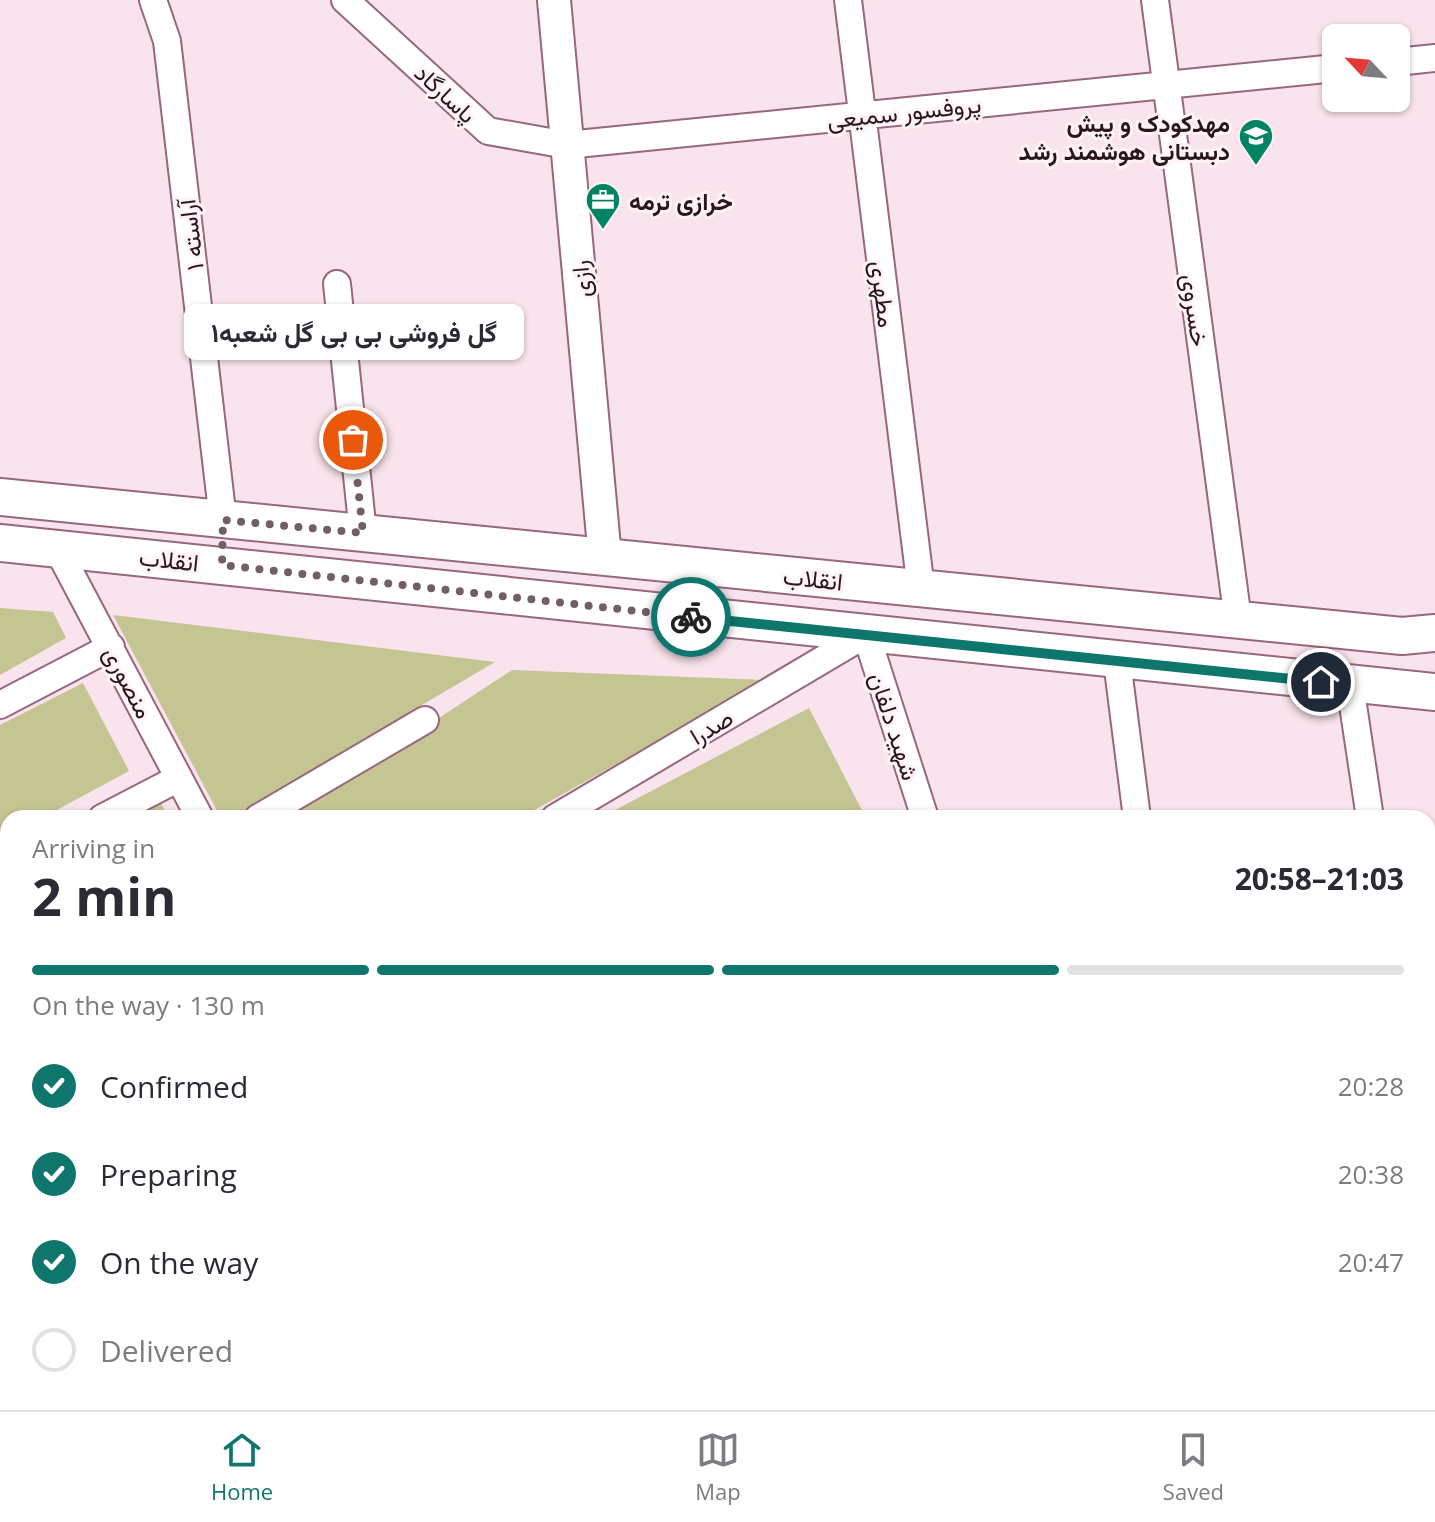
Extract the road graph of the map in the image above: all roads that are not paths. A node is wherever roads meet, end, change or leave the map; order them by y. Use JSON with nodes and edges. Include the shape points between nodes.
{"nodes":[{"id":1,"x":153,"y":0,"type":"edge"},
{"id":2,"x":345,"y":0,"type":"edge"},
{"id":3,"x":554,"y":0,"type":"edge"},
{"id":4,"x":848,"y":0,"type":"edge"},
{"id":5,"x":1155,"y":0,"type":"edge"},
{"id":6,"x":1435,"y":58,"type":"edge"},
{"id":7,"x":1410,"y":61,"type":"edge"},
{"id":8,"x":1322,"y":69,"type":"edge"},
{"id":9,"x":1165,"y":85,"type":"junction"},
{"id":10,"x":862,"y":115,"type":"junction"},
{"id":11,"x":567,"y":145,"type":"junction"},
{"id":12,"x":337,"y":284,"type":"dead end"},
{"id":13,"x":0,"y":497,"type":"edge"},
{"id":14,"x":223,"y":520,"type":"junction"},
{"id":15,"x":363,"y":533,"type":"junction"},
{"id":16,"x":0,"y":543,"type":"edge"},
{"id":17,"x":56,"y":546,"type":"junction"},
{"id":18,"x":605,"y":558,"type":"junction"},
{"id":19,"x":222,"y":565,"type":"junction"},
{"id":20,"x":921,"y":589,"type":"junction"},
{"id":21,"x":1238,"y":620,"type":"junction"},
{"id":22,"x":1435,"y":633,"type":"edge"},
{"id":23,"x":866,"y":634,"type":"junction"},
{"id":24,"x":111,"y":647,"type":"junction"},
{"id":25,"x":1117,"y":661,"type":"junction"},
{"id":26,"x":1350,"y":685,"type":"junction"},
{"id":27,"x":1435,"y":692,"type":"edge"},
{"id":28,"x":0,"y":705,"type":"edge"},
{"id":29,"x":425,"y":720,"type":"dead end"},
{"id":30,"x":179,"y":778,"type":"junction"},
{"id":31,"x":117,"y":810,"type":"edge"},
{"id":32,"x":196,"y":810,"type":"edge"},
{"id":33,"x":272,"y":810,"type":"edge"},
{"id":34,"x":569,"y":810,"type":"edge"},
{"id":35,"x":922,"y":810,"type":"edge"},
{"id":36,"x":1136,"y":810,"type":"edge"},
{"id":37,"x":1369,"y":810,"type":"edge"}],
"edges":[{"from":1,"to":14,"type":"street","name":"آراسته ۱","via":[[167,41]]},
{"from":2,"to":11,"type":"street","name":"پاسارگاد","via":[[488,131]]},
{"from":3,"to":11,"type":"street","name":"رازی"},
{"from":4,"to":10,"type":"street","name":"مطهری"},
{"from":5,"to":9,"type":"street","name":"خسروی"},
{"from":6,"to":7,"type":"street"},
{"from":8,"to":9,"type":"street","name":"پروفسور سمیعی"},
{"from":9,"to":10,"type":"street","name":"پروفسور سمیعی"},
{"from":9,"to":21,"type":"street","name":"خسروی"},
{"from":10,"to":11,"type":"street","name":"پروفسور سمیعی"},
{"from":10,"to":20,"type":"street","name":"مطهری"},
{"from":11,"to":18,"type":"street","name":"رازی"},
{"from":12,"to":15,"type":"street"},
{"from":13,"to":14,"type":"main road","name":"انقلاب"},
{"from":14,"to":15,"type":"main road","name":"انقلاب"},
{"from":14,"to":19,"type":"main road"},
{"from":15,"to":18,"type":"main road","name":"انقلاب"},
{"from":16,"to":17,"type":"main road","name":"انقلاب"},
{"from":17,"to":19,"type":"main road","name":"انقلاب"},
{"from":17,"to":24,"type":"street","name":"منصوری"},
{"from":18,"to":20,"type":"main road","name":"انقلاب"},
{"from":19,"to":23,"type":"main road","name":"انقلاب"},
{"from":20,"to":21,"type":"main road","name":"انقلاب"},
{"from":21,"to":22,"type":"main road","name":"انقلاب","via":[[1402,636]]},
{"from":23,"to":25,"type":"main road","name":"انقلاب"},
{"from":23,"to":34,"type":"street","name":"صدرا"},
{"from":23,"to":35,"type":"street","name":"شهید دلفان"},
{"from":24,"to":28,"type":"street"},
{"from":24,"to":30,"type":"street","name":"منصوری"},
{"from":25,"to":26,"type":"main road","name":"انقلاب"},
{"from":25,"to":36,"type":"street"},
{"from":26,"to":27,"type":"main road","name":"انقلاب"},
{"from":26,"to":37,"type":"street"},
{"from":29,"to":33,"type":"street"},
{"from":30,"to":31,"type":"street"},
{"from":30,"to":32,"type":"street","name":"منصوری"}]}
